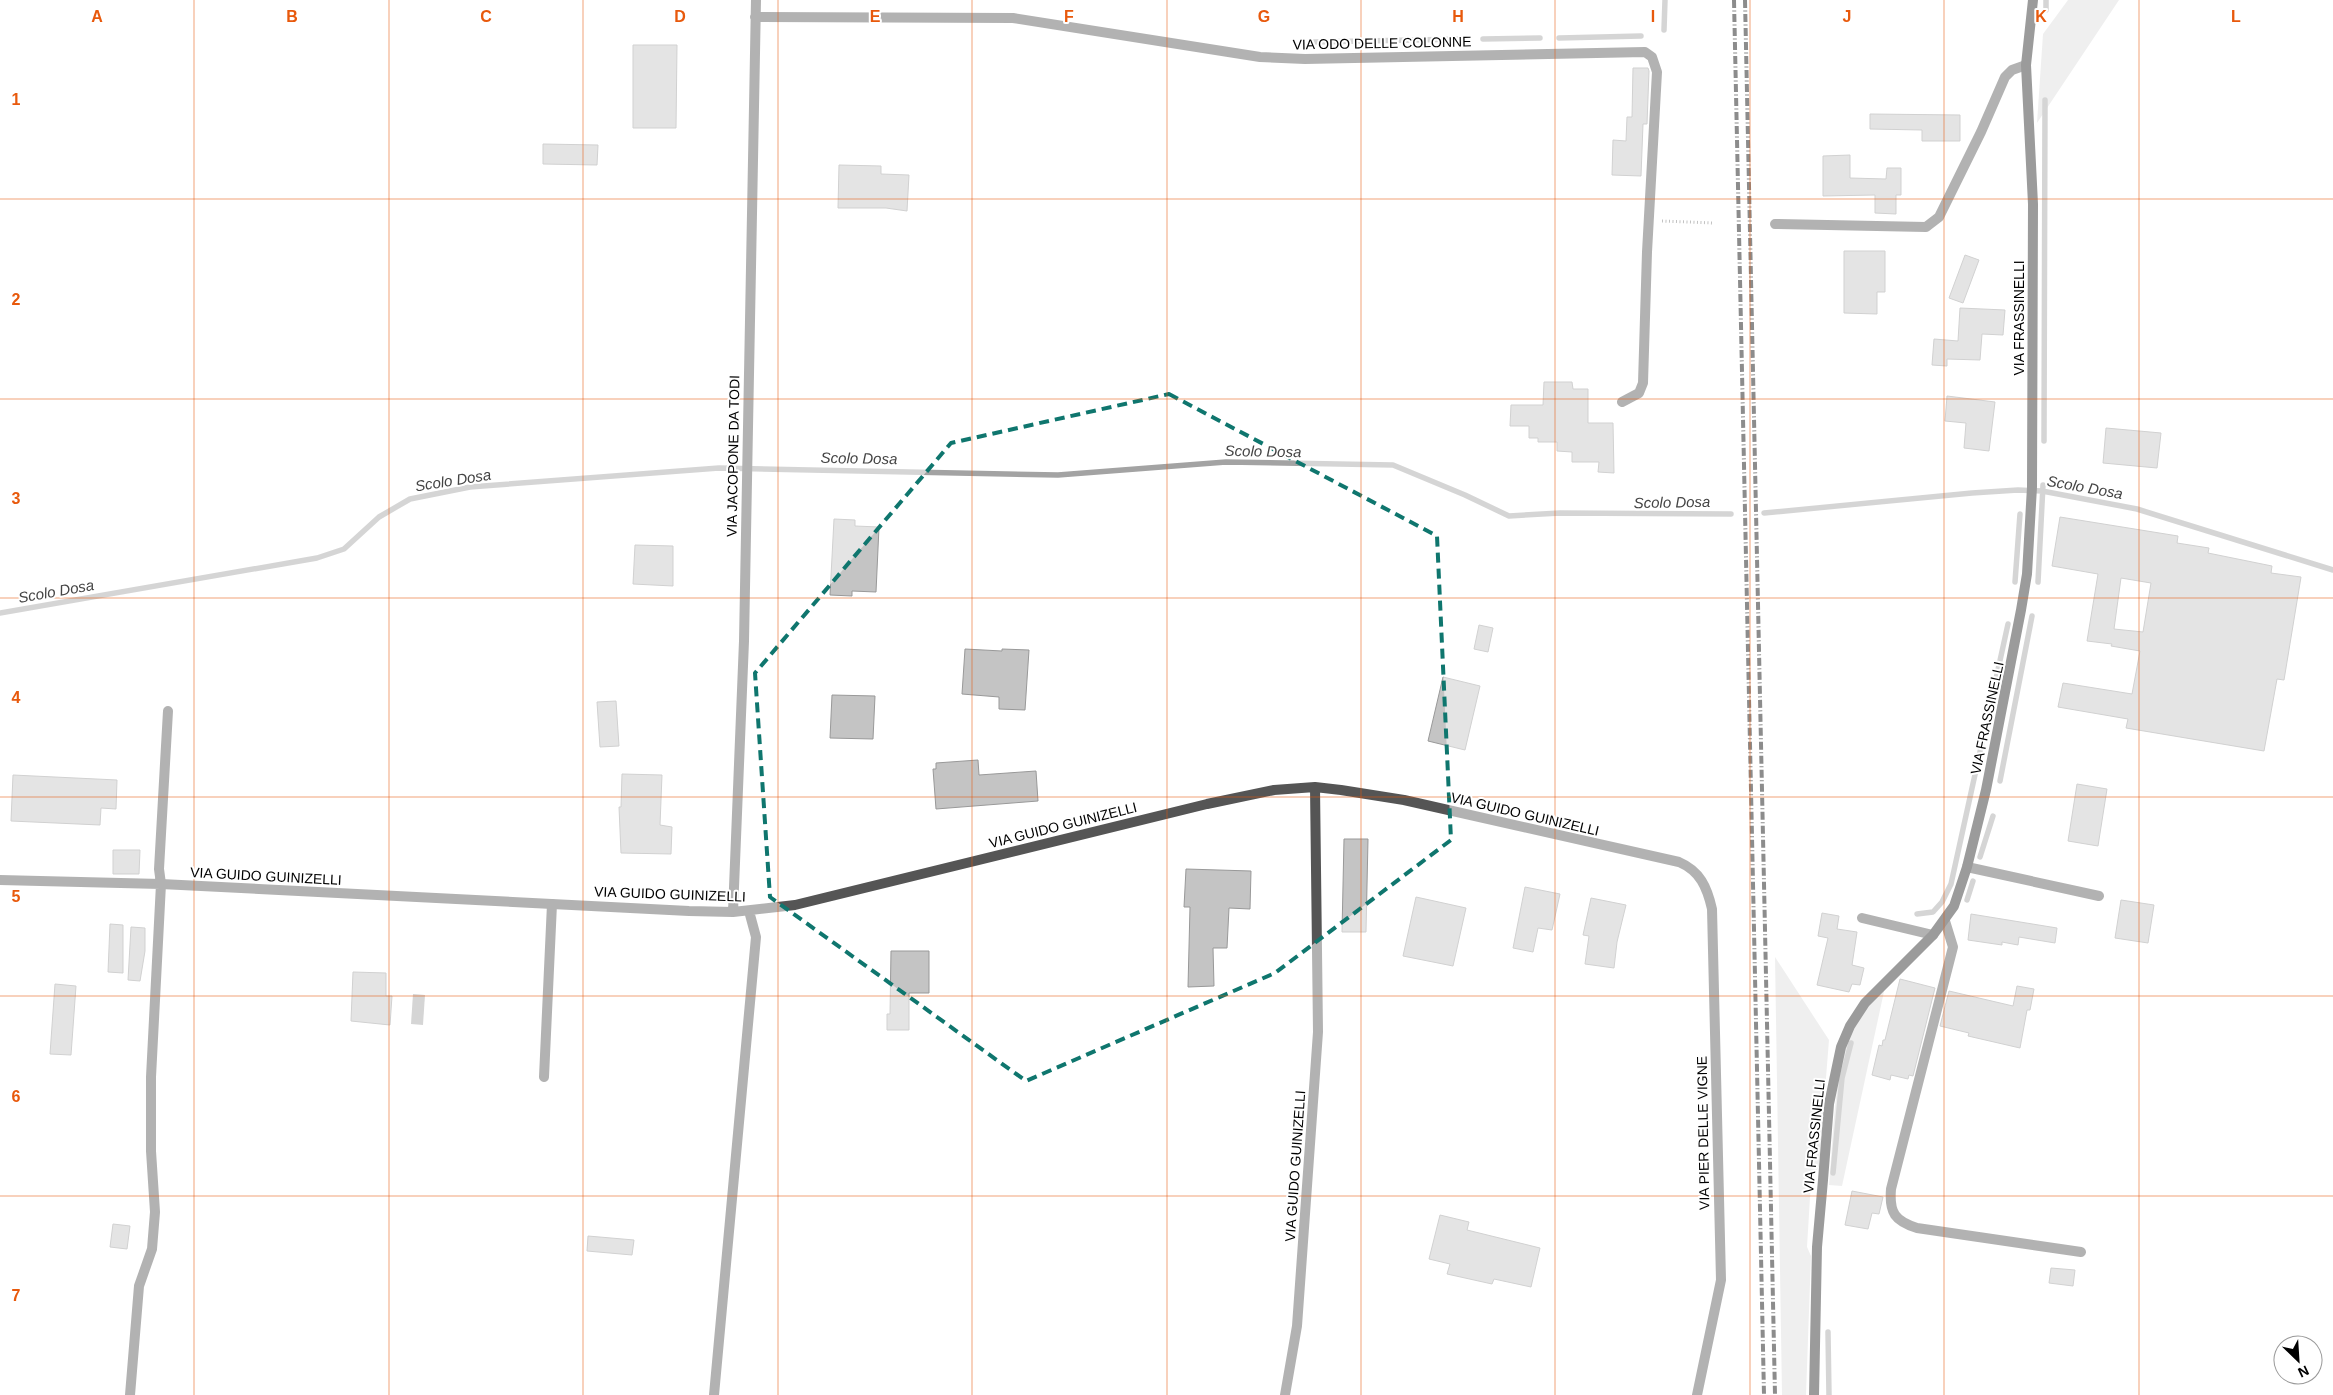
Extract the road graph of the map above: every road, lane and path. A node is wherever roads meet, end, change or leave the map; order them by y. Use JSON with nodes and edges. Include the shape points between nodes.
{"nodes":[{"id":1,"x":756,"y":0,"type":"edge"},
{"id":2,"x":2032,"y":0,"type":"edge"},
{"id":3,"x":755,"y":17,"type":"junction"},
{"id":4,"x":2026,"y":65,"type":"junction"},
{"id":5,"x":1650,"y":220,"type":"junction"},
{"id":6,"x":1714,"y":223,"type":"dead end"},
{"id":7,"x":1775,"y":224,"type":"dead end"},
{"id":8,"x":1622,"y":402,"type":"dead end"},
{"id":9,"x":168,"y":711,"type":"dead end"},
{"id":10,"x":1315,"y":788,"type":"junction"},
{"id":11,"x":1967,"y":867,"type":"junction"},
{"id":12,"x":1696,"y":872,"type":"joint"},
{"id":13,"x":0,"y":880,"type":"edge"},
{"id":14,"x":161,"y":884,"type":"junction"},
{"id":15,"x":2099,"y":896,"type":"dead end"},
{"id":16,"x":552,"y":904,"type":"junction"},
{"id":17,"x":750,"y":911,"type":"junction"},
{"id":18,"x":733,"y":912,"type":"junction"},
{"id":19,"x":1862,"y":918,"type":"dead end"},
{"id":20,"x":1945,"y":921,"type":"junction"},
{"id":21,"x":1933,"y":935,"type":"junction"},
{"id":22,"x":544,"y":1077,"type":"dead end"},
{"id":23,"x":2081,"y":1252,"type":"dead end"},
{"id":24,"x":130,"y":1395,"type":"edge"},
{"id":25,"x":714,"y":1395,"type":"edge"},
{"id":26,"x":1285,"y":1395,"type":"edge"},
{"id":27,"x":1697,"y":1395,"type":"edge"},
{"id":28,"x":1814,"y":1395,"type":"edge"}],
"edges":[{"from":1,"to":3,"type":"street","name":"VIA JACOPONE DA TODI"},
{"from":2,"to":4,"type":"street","name":"VIA FRASSINELLI"},
{"from":3,"to":5,"type":"street","name":"VIA ODO DELLE COLONNE","via":[[1012,18],[1269,58],[1645,52],[1652,57],[1657,72]]},
{"from":3,"to":18,"type":"street","name":"VIA JACOPONE DA TODI","via":[[744,641]]},
{"from":4,"to":7,"type":"street","via":[[2005,76],[1939,218],[1926,227]]},
{"from":4,"to":11,"type":"street","name":"VIA FRASSINELLI","via":[[2033,204],[2032,513],[2027,574],[2012,663]]},
{"from":5,"to":6,"type":"path"},
{"from":5,"to":8,"type":"street","name":"VIA ODO DELLE COLONNE","via":[[1644,383],[1639,393]]},
{"from":9,"to":14,"type":"street","via":[[159,869]]},
{"from":10,"to":12,"type":"street","name":"VIA GUIDO GUINIZELLI","via":[[1404,800],[1679,862]]},
{"from":10,"to":17,"type":"street","name":"VIA GUIDO GUINIZELLI","via":[[1294,787],[1264,792],[795,904]]},
{"from":10,"to":26,"type":"street","name":"VIA GUIDO GUINIZELLI","via":[[1318,1032],[1297,1326]]},
{"from":11,"to":15,"type":"street"},
{"from":11,"to":20,"type":"street","name":"VIA FRASSINELLI","via":[[1954,906]]},
{"from":12,"to":27,"type":"street","name":"VIA PIER DELLE VIGNE","via":[[1709,894],[1712,908],[1721,1280]]},
{"from":13,"to":14,"type":"street","name":"VIA GUIDO GUINIZELLI"},
{"from":14,"to":16,"type":"street","name":"VIA GUIDO GUINIZELLI"},
{"from":14,"to":24,"type":"street","via":[[151,1077],[155,1212],[152,1249],[139,1286]]},
{"from":16,"to":18,"type":"street","name":"VIA GUIDO GUINIZELLI"},
{"from":16,"to":22,"type":"street"},
{"from":17,"to":18,"type":"street","name":"VIA GUIDO GUINIZELLI"},
{"from":17,"to":25,"type":"street","via":[[756,937]]},
{"from":19,"to":21,"type":"street"},
{"from":20,"to":21,"type":"street","name":"VIA FRASSINELLI"},
{"from":20,"to":23,"type":"street","via":[[1953,947],[1891,1190],[1893,1213],[1904,1224],[1917,1228]]},
{"from":21,"to":28,"type":"street","name":"VIA FRASSINELLI","via":[[1865,1003],[1841,1047],[1829,1104],[1817,1247]]}]}
